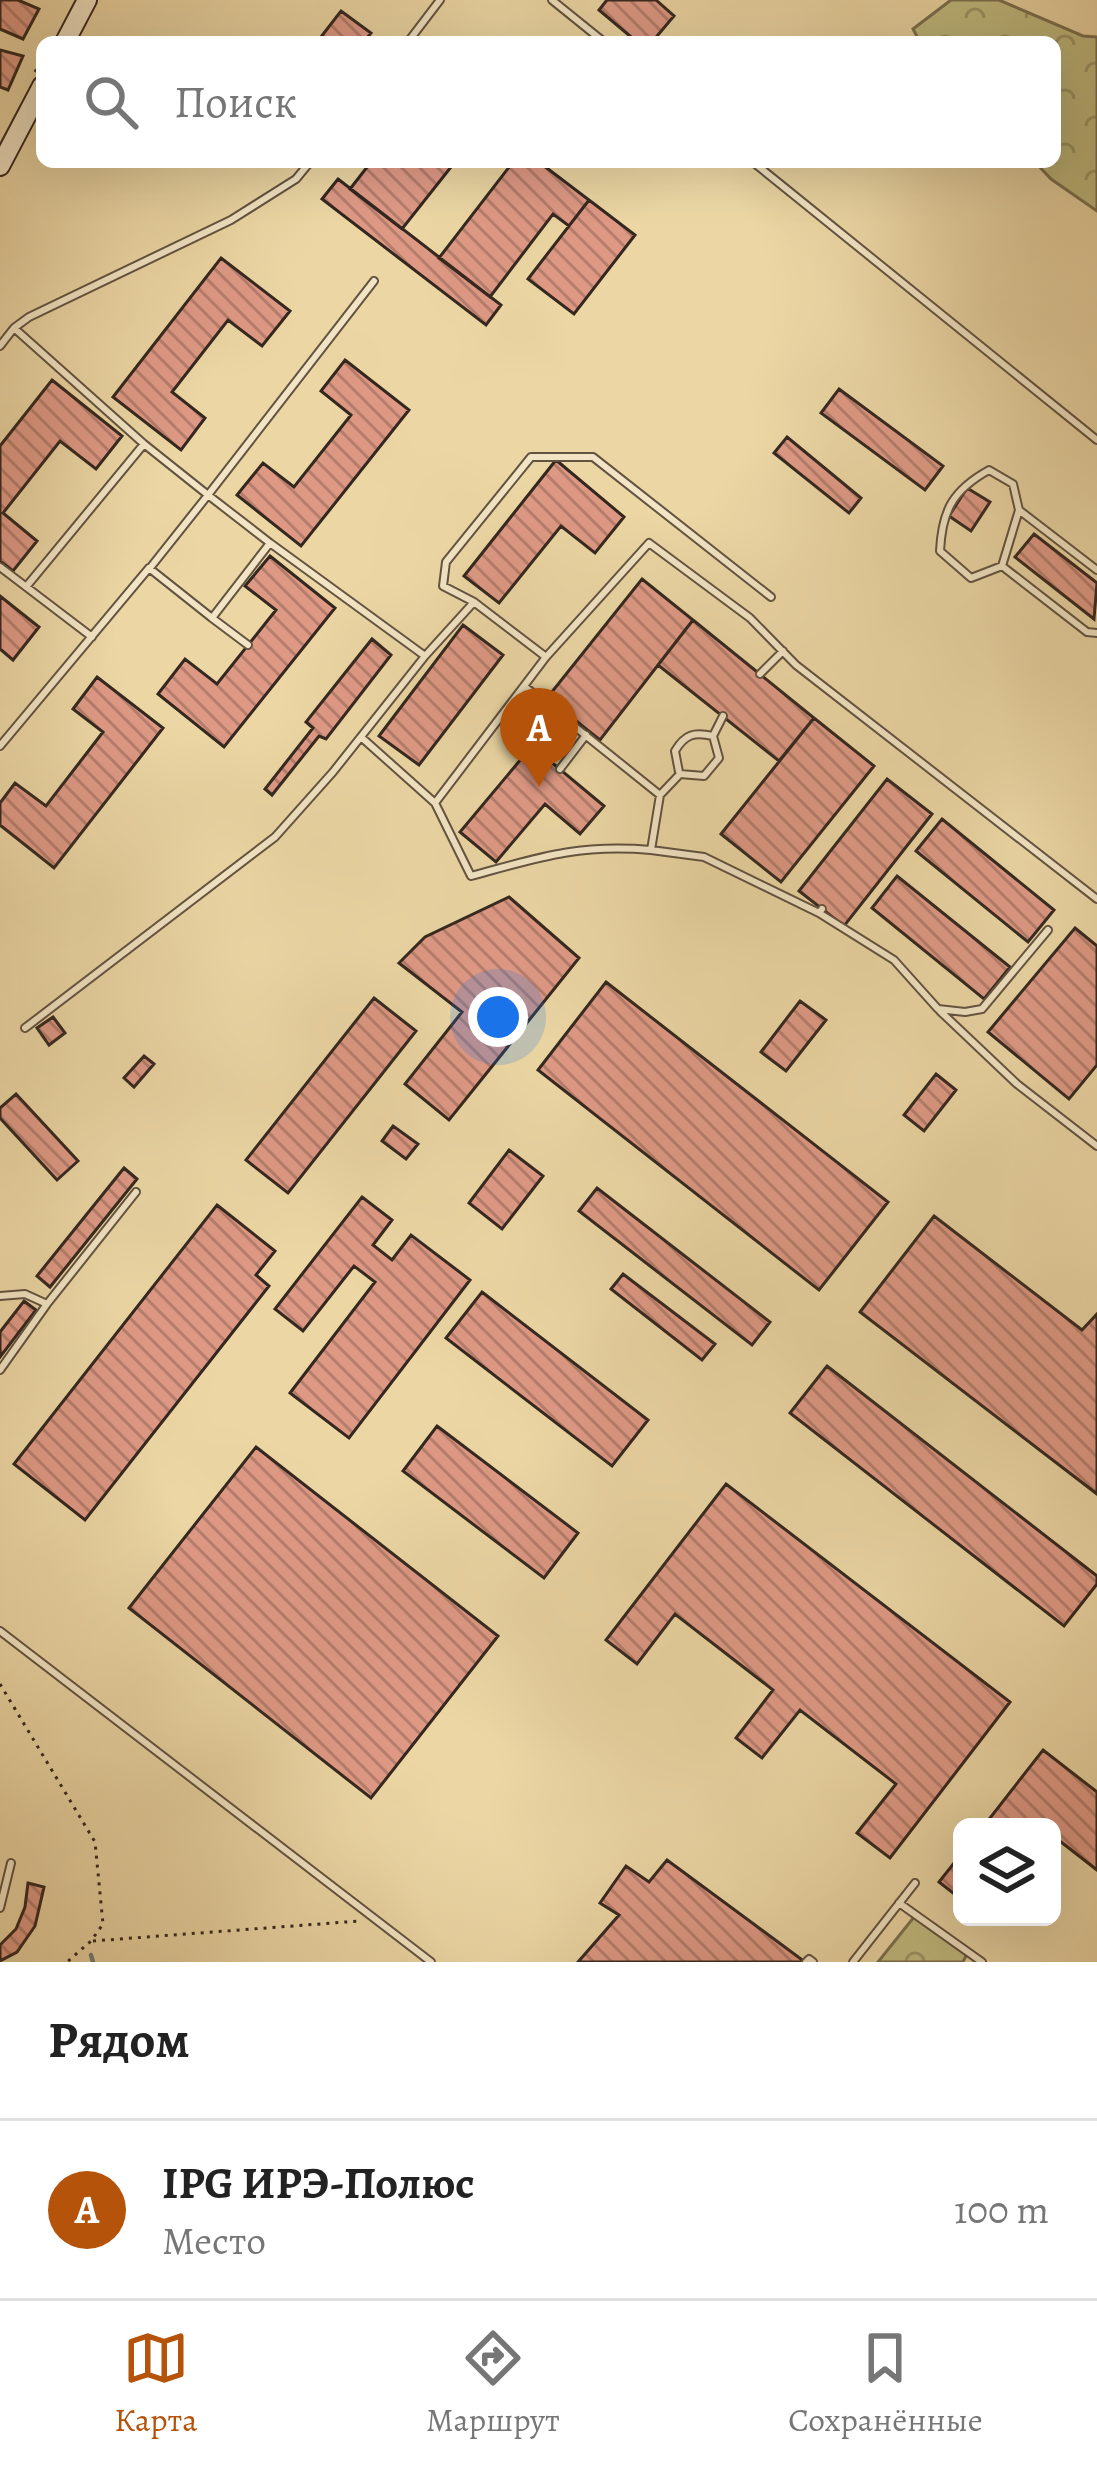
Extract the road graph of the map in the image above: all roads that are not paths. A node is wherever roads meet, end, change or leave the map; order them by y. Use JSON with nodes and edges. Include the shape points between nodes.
{"nodes":[{"id":1,"x":86,"y":0,"type":"edge"},
{"id":2,"x":440,"y":0,"type":"edge"},
{"id":3,"x":552,"y":0,"type":"edge"},
{"id":4,"x":68,"y":36,"type":"edge"},
{"id":5,"x":413,"y":36,"type":"edge"},
{"id":6,"x":597,"y":36,"type":"edge"},
{"id":7,"x":36,"y":97,"type":"edge"},
{"id":8,"x":0,"y":166,"type":"edge"},
{"id":9,"x":305,"y":168,"type":"edge"},
{"id":10,"x":760,"y":168,"type":"edge"},
{"id":11,"x":374,"y":281,"type":"dead end"},
{"id":12,"x":14,"y":328,"type":"junction"},
{"id":13,"x":0,"y":346,"type":"edge"},
{"id":14,"x":1097,"y":440,"type":"edge"},
{"id":15,"x":144,"y":444,"type":"junction"},
{"id":16,"x":208,"y":495,"type":"junction"},
{"id":17,"x":1019,"y":510,"type":"junction"},
{"id":18,"x":269,"y":543,"type":"junction"},
{"id":19,"x":1002,"y":566,"type":"junction"},
{"id":20,"x":0,"y":567,"type":"edge"},
{"id":21,"x":149,"y":568,"type":"junction"},
{"id":22,"x":1097,"y":570,"type":"edge"},
{"id":23,"x":26,"y":587,"type":"junction"},
{"id":24,"x":771,"y":597,"type":"dead end"},
{"id":25,"x":474,"y":602,"type":"junction"},
{"id":26,"x":212,"y":618,"type":"junction"},
{"id":27,"x":1097,"y":634,"type":"edge"},
{"id":28,"x":92,"y":637,"type":"junction"},
{"id":29,"x":248,"y":645,"type":"dead end"},
{"id":30,"x":783,"y":652,"type":"junction"},
{"id":31,"x":425,"y":656,"type":"junction"},
{"id":32,"x":546,"y":657,"type":"junction"},
{"id":33,"x":760,"y":674,"type":"dead end"},
{"id":34,"x":524,"y":686,"type":"junction"},
{"id":35,"x":723,"y":716,"type":"dead end"},
{"id":36,"x":586,"y":735,"type":"junction"},
{"id":37,"x":713,"y":736,"type":"junction"},
{"id":38,"x":361,"y":737,"type":"junction"},
{"id":39,"x":0,"y":746,"type":"edge"},
{"id":40,"x":560,"y":770,"type":"dead end"},
{"id":41,"x":680,"y":774,"type":"junction"},
{"id":42,"x":660,"y":795,"type":"junction"},
{"id":43,"x":435,"y":803,"type":"junction"},
{"id":44,"x":651,"y":850,"type":"junction"},
{"id":45,"x":1097,"y":899,"type":"edge"},
{"id":46,"x":1048,"y":930,"type":"dead end"},
{"id":47,"x":938,"y":1009,"type":"junction"},
{"id":48,"x":25,"y":1028,"type":"dead end"},
{"id":49,"x":1097,"y":1146,"type":"edge"},
{"id":50,"x":136,"y":1192,"type":"dead end"},
{"id":51,"x":0,"y":1296,"type":"edge"},
{"id":52,"x":47,"y":1304,"type":"junction"},
{"id":53,"x":0,"y":1370,"type":"edge"},
{"id":54,"x":0,"y":1631,"type":"edge"},
{"id":55,"x":11,"y":1863,"type":"dead end"},
{"id":56,"x":915,"y":1883,"type":"dead end"},
{"id":57,"x":899,"y":1903,"type":"junction"},
{"id":58,"x":0,"y":1908,"type":"edge"},
{"id":59,"x":431,"y":1962,"type":"edge"},
{"id":60,"x":854,"y":1962,"type":"edge"},
{"id":61,"x":982,"y":1962,"type":"edge"}],
"edges":[{"from":1,"to":4,"type":"street"},
{"from":2,"to":5,"type":"lane"},
{"from":3,"to":6,"type":"lane"},
{"from":7,"to":8,"type":"street"},
{"from":9,"to":12,"type":"lane","via":[[231,220]]},
{"from":10,"to":14,"type":"lane"},
{"from":11,"to":16,"type":"lane"},
{"from":12,"to":13,"type":"lane"},
{"from":12,"to":15,"type":"lane"},
{"from":15,"to":16,"type":"lane"},
{"from":15,"to":23,"type":"lane"},
{"from":16,"to":18,"type":"lane"},
{"from":16,"to":21,"type":"lane"},
{"from":17,"to":19,"type":"lane"},
{"from":17,"to":19,"type":"lane","via":[[1013,484],[989,470],[968,482],[941,517],[940,550],[971,578]]},
{"from":17,"to":22,"type":"lane"},
{"from":18,"to":26,"type":"lane"},
{"from":18,"to":31,"type":"lane"},
{"from":19,"to":27,"type":"lane"},
{"from":20,"to":23,"type":"lane"},
{"from":21,"to":26,"type":"lane"},
{"from":21,"to":28,"type":"lane"},
{"from":23,"to":28,"type":"lane"},
{"from":24,"to":25,"type":"lane","via":[[593,457],[531,457],[446,562],[443,586]]},
{"from":25,"to":31,"type":"lane"},
{"from":25,"to":32,"type":"lane"},
{"from":26,"to":29,"type":"lane"},
{"from":28,"to":39,"type":"lane"},
{"from":30,"to":32,"type":"lane","via":[[650,543]]},
{"from":30,"to":33,"type":"lane"},
{"from":30,"to":45,"type":"lane"},
{"from":31,"to":38,"type":"lane"},
{"from":32,"to":34,"type":"lane"},
{"from":34,"to":36,"type":"lane"},
{"from":34,"to":43,"type":"lane"},
{"from":35,"to":37,"type":"lane"},
{"from":36,"to":40,"type":"lane"},
{"from":36,"to":42,"type":"lane"},
{"from":37,"to":41,"type":"lane","via":[[719,758],[704,776]]},
{"from":37,"to":41,"type":"lane","via":[[682,739],[675,751]]},
{"from":38,"to":43,"type":"lane"},
{"from":38,"to":48,"type":"lane","via":[[274,837]]},
{"from":41,"to":42,"type":"lane"},
{"from":42,"to":44,"type":"lane"},
{"from":43,"to":44,"type":"lane","via":[[471,877],[561,851]]},
{"from":44,"to":47,"type":"lane","via":[[704,857],[821,911],[894,960]]},
{"from":46,"to":47,"type":"lane","via":[[982,1009]]},
{"from":47,"to":49,"type":"lane"},
{"from":50,"to":52,"type":"lane"},
{"from":51,"to":52,"type":"lane","via":[[25,1294]]},
{"from":52,"to":53,"type":"lane"},
{"from":54,"to":59,"type":"lane"},
{"from":55,"to":58,"type":"lane"},
{"from":56,"to":57,"type":"lane"},
{"from":57,"to":60,"type":"lane"},
{"from":57,"to":61,"type":"lane"}]}
